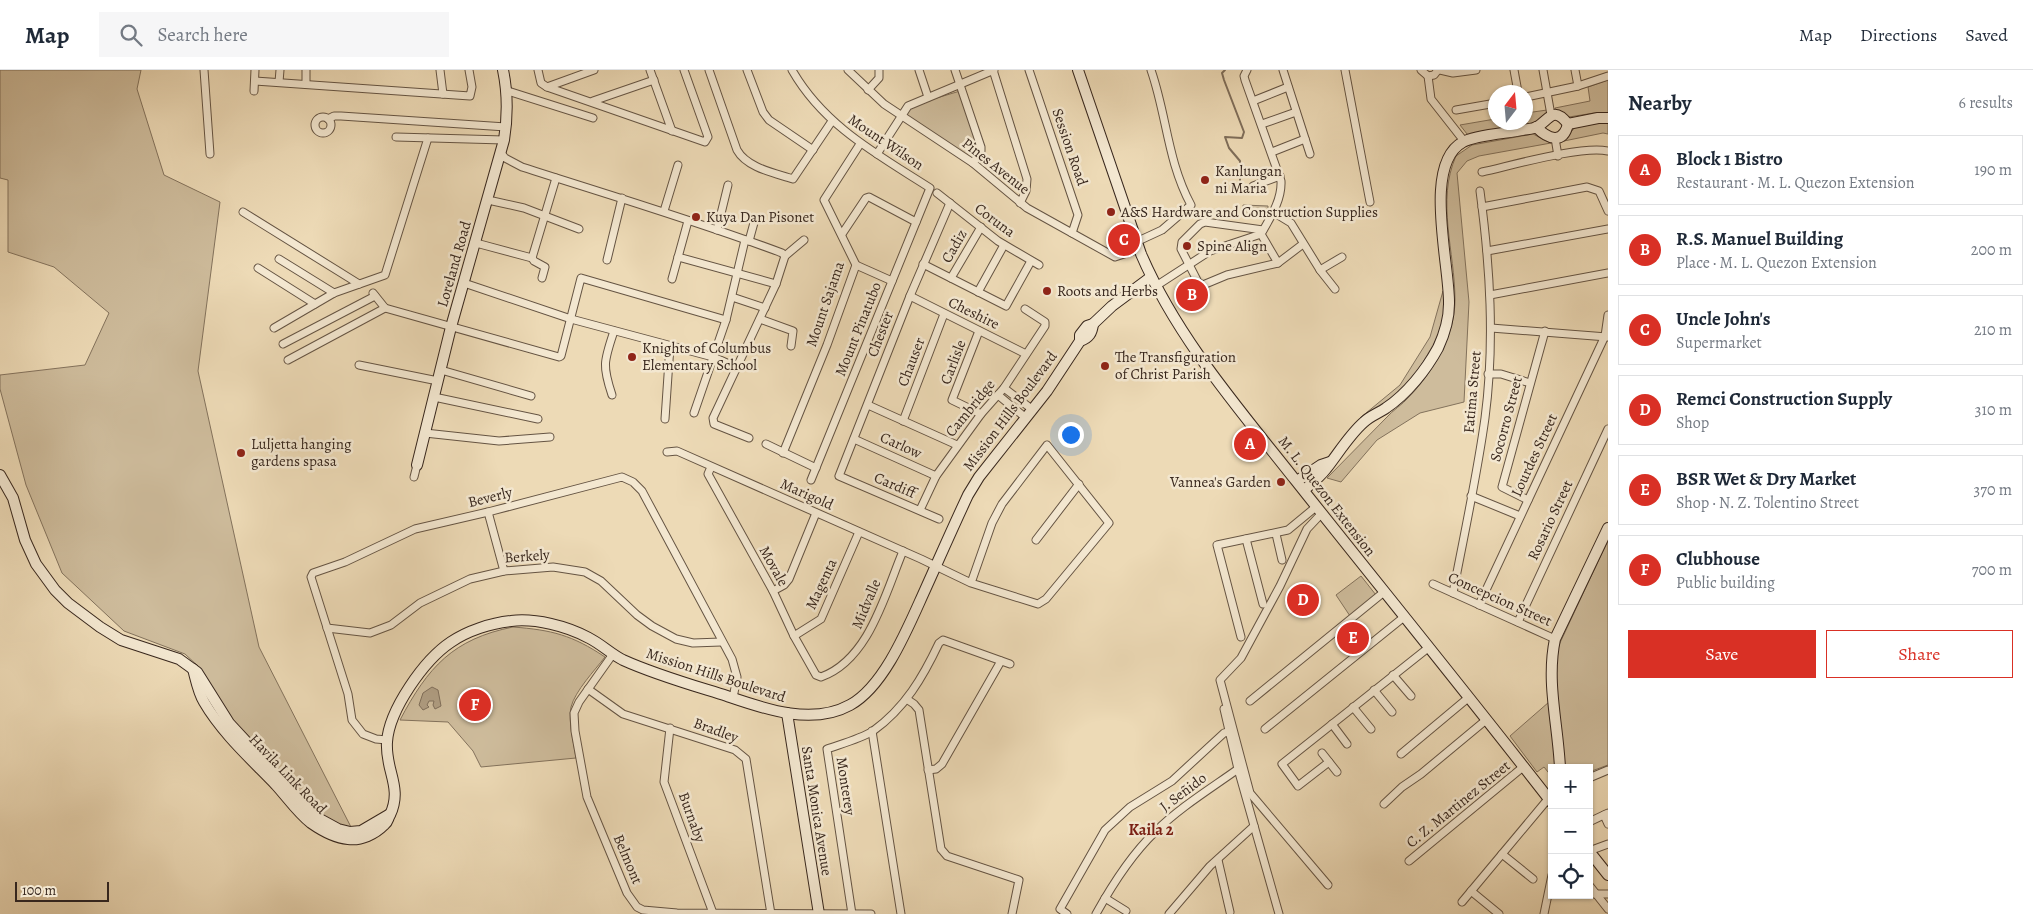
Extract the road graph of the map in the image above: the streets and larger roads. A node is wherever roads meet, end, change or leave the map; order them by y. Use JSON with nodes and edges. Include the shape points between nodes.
{"nodes":[{"id":1,"x":204,"y":70,"type":"edge"},
{"id":2,"x":255,"y":70,"type":"edge"},
{"id":3,"x":280,"y":70,"type":"edge"},
{"id":4,"x":306,"y":70,"type":"edge"},
{"id":5,"x":440,"y":70,"type":"edge"},
{"id":6,"x":469,"y":70,"type":"edge"},
{"id":7,"x":503,"y":70,"type":"edge"},
{"id":8,"x":538,"y":70,"type":"edge"},
{"id":9,"x":594,"y":70,"type":"edge"},
{"id":10,"x":650,"y":70,"type":"edge"},
{"id":11,"x":684,"y":70,"type":"edge"},
{"id":12,"x":709,"y":70,"type":"edge"},
{"id":13,"x":747,"y":70,"type":"edge"},
{"id":14,"x":792,"y":70,"type":"edge"},
{"id":15,"x":848,"y":70,"type":"edge"},
{"id":16,"x":879,"y":70,"type":"edge"},
{"id":17,"x":919,"y":70,"type":"edge"},
{"id":18,"x":955,"y":70,"type":"edge"},
{"id":19,"x":993,"y":70,"type":"edge"},
{"id":20,"x":1029,"y":70,"type":"edge"},
{"id":21,"x":1078,"y":70,"type":"edge"},
{"id":22,"x":1151,"y":70,"type":"edge"},
{"id":23,"x":1247,"y":70,"type":"edge"},
{"id":24,"x":1283,"y":70,"type":"edge"},
{"id":25,"x":1345,"y":70,"type":"edge"},
{"id":26,"x":1421,"y":70,"type":"edge"},
{"id":27,"x":1439,"y":70,"type":"edge"},
{"id":28,"x":1476,"y":70,"type":"edge"},
{"id":29,"x":1514,"y":70,"type":"edge"},
{"id":30,"x":1543,"y":70,"type":"edge"},
{"id":31,"x":1575,"y":70,"type":"edge"},
{"id":32,"x":1428,"y":76,"type":"junction"},
{"id":33,"x":1608,"y":76,"type":"edge"},
{"id":34,"x":654,"y":80,"type":"junction"},
{"id":35,"x":255,"y":81,"type":"junction"},
{"id":36,"x":279,"y":82,"type":"junction"},
{"id":37,"x":306,"y":84,"type":"junction"},
{"id":38,"x":960,"y":84,"type":"junction"},
{"id":39,"x":1517,"y":85,"type":"edge"},
{"id":40,"x":1578,"y":86,"type":"junction"},
{"id":41,"x":547,"y":87,"type":"junction"},
{"id":42,"x":1288,"y":87,"type":"junction"},
{"id":43,"x":868,"y":90,"type":"junction"},
{"id":44,"x":254,"y":91,"type":"dead end"},
{"id":45,"x":508,"y":92,"type":"junction"},
{"id":46,"x":1547,"y":93,"type":"junction"},
{"id":47,"x":443,"y":94,"type":"junction"},
{"id":48,"x":1533,"y":96,"type":"edge"},
{"id":49,"x":928,"y":97,"type":"junction"},
{"id":50,"x":1253,"y":101,"type":"junction"},
{"id":51,"x":592,"y":102,"type":"junction"},
{"id":52,"x":1488,"y":104,"type":"edge"},
{"id":53,"x":1456,"y":110,"type":"dead end"},
{"id":54,"x":1296,"y":112,"type":"junction"},
{"id":55,"x":1552,"y":115,"type":"junction"},
{"id":56,"x":900,"y":116,"type":"junction"},
{"id":57,"x":593,"y":118,"type":"dead end"},
{"id":58,"x":1608,"y":118,"type":"edge"},
{"id":59,"x":328,"y":119,"type":"dead end"},
{"id":60,"x":832,"y":121,"type":"junction"},
{"id":61,"x":1262,"y":124,"type":"junction"},
{"id":62,"x":1568,"y":124,"type":"junction"},
{"id":63,"x":506,"y":127,"type":"junction"},
{"id":64,"x":1536,"y":127,"type":"junction"},
{"id":65,"x":672,"y":131,"type":"junction"},
{"id":66,"x":396,"y":137,"type":"dead end"},
{"id":67,"x":428,"y":138,"type":"junction"},
{"id":68,"x":504,"y":140,"type":"junction"},
{"id":69,"x":1305,"y":140,"type":"junction"},
{"id":70,"x":1464,"y":141,"type":"junction"},
{"id":71,"x":1555,"y":141,"type":"junction"},
{"id":72,"x":860,"y":144,"type":"junction"},
{"id":73,"x":813,"y":150,"type":"junction"},
{"id":74,"x":1272,"y":152,"type":"junction"},
{"id":75,"x":1608,"y":152,"type":"edge"},
{"id":76,"x":500,"y":153,"type":"junction"},
{"id":77,"x":210,"y":154,"type":"dead end"},
{"id":78,"x":877,"y":154,"type":"junction"},
{"id":79,"x":1310,"y":154,"type":"dead end"},
{"id":80,"x":1558,"y":156,"type":"junction"},
{"id":81,"x":973,"y":163,"type":"junction"},
{"id":82,"x":678,"y":165,"type":"dead end"},
{"id":83,"x":1482,"y":172,"type":"dead end"},
{"id":84,"x":1280,"y":176,"type":"junction"},
{"id":85,"x":556,"y":178,"type":"junction"},
{"id":86,"x":728,"y":185,"type":"dead end"},
{"id":87,"x":1253,"y":186,"type":"dead end"},
{"id":88,"x":930,"y":188,"type":"joint"},
{"id":89,"x":1480,"y":191,"type":"dead end"},
{"id":90,"x":937,"y":193,"type":"dead end"},
{"id":91,"x":622,"y":198,"type":"junction"},
{"id":92,"x":488,"y":200,"type":"junction"},
{"id":93,"x":1370,"y":202,"type":"dead end"},
{"id":94,"x":950,"y":203,"type":"junction"},
{"id":95,"x":1020,"y":203,"type":"junction"},
{"id":96,"x":1482,"y":207,"type":"junction"},
{"id":97,"x":664,"y":211,"type":"junction"},
{"id":98,"x":1608,"y":211,"type":"edge"},
{"id":99,"x":243,"y":212,"type":"dead end"},
{"id":100,"x":1273,"y":212,"type":"junction"},
{"id":101,"x":546,"y":216,"type":"junction"},
{"id":102,"x":755,"y":219,"type":"dead end"},
{"id":103,"x":688,"y":221,"type":"junction"},
{"id":104,"x":916,"y":222,"type":"junction"},
{"id":105,"x":980,"y":227,"type":"junction"},
{"id":106,"x":1608,"y":228,"type":"edge"},
{"id":107,"x":579,"y":229,"type":"dead end"},
{"id":108,"x":717,"y":230,"type":"junction"},
{"id":109,"x":1262,"y":232,"type":"junction"},
{"id":110,"x":1072,"y":233,"type":"junction"},
{"id":111,"x":842,"y":234,"type":"junction"},
{"id":112,"x":747,"y":240,"type":"junction"},
{"id":113,"x":804,"y":240,"type":"dead end"},
{"id":114,"x":476,"y":243,"type":"junction"},
{"id":115,"x":1303,"y":244,"type":"junction"},
{"id":116,"x":1004,"y":245,"type":"junction"},
{"id":117,"x":1137,"y":246,"type":"junction"},
{"id":118,"x":1487,"y":251,"type":"junction"},
{"id":119,"x":785,"y":256,"type":"junction"},
{"id":120,"x":678,"y":257,"type":"junction"},
{"id":121,"x":1342,"y":257,"type":"dead end"},
{"id":122,"x":532,"y":258,"type":"junction"},
{"id":123,"x":279,"y":259,"type":"dead end"},
{"id":124,"x":607,"y":260,"type":"dead end"},
{"id":125,"x":1031,"y":261,"type":"junction"},
{"id":126,"x":1278,"y":263,"type":"junction"},
{"id":127,"x":923,"y":264,"type":"junction"},
{"id":128,"x":1039,"y":264,"type":"dead end"},
{"id":129,"x":1188,"y":264,"type":"junction"},
{"id":130,"x":856,"y":265,"type":"junction"},
{"id":131,"x":258,"y":268,"type":"dead end"},
{"id":132,"x":1320,"y":270,"type":"junction"},
{"id":133,"x":737,"y":273,"type":"junction"},
{"id":134,"x":1608,"y":273,"type":"edge"},
{"id":135,"x":542,"y":278,"type":"dead end"},
{"id":136,"x":951,"y":278,"type":"junction"},
{"id":137,"x":672,"y":279,"type":"dead end"},
{"id":138,"x":892,"y":281,"type":"junction"},
{"id":139,"x":1153,"y":281,"type":"junction"},
{"id":140,"x":464,"y":282,"type":"junction"},
{"id":141,"x":360,"y":284,"type":"junction"},
{"id":142,"x":776,"y":284,"type":"junction"},
{"id":143,"x":1335,"y":289,"type":"dead end"},
{"id":144,"x":978,"y":292,"type":"junction"},
{"id":145,"x":334,"y":293,"type":"junction"},
{"id":146,"x":1490,"y":295,"type":"junction"},
{"id":147,"x":910,"y":296,"type":"junction"},
{"id":148,"x":732,"y":298,"type":"junction"},
{"id":149,"x":314,"y":304,"type":"junction"},
{"id":150,"x":385,"y":308,"type":"junction"},
{"id":151,"x":765,"y":308,"type":"junction"},
{"id":152,"x":1024,"y":309,"type":"dead end"},
{"id":153,"x":944,"y":314,"type":"junction"},
{"id":154,"x":1608,"y":315,"type":"edge"},
{"id":155,"x":571,"y":319,"type":"junction"},
{"id":156,"x":760,"y":319,"type":"junction"},
{"id":157,"x":726,"y":320,"type":"junction"},
{"id":158,"x":451,"y":327,"type":"junction"},
{"id":159,"x":274,"y":328,"type":"dead end"},
{"id":160,"x":1491,"y":328,"type":"junction"},
{"id":161,"x":614,"y":331,"type":"junction"},
{"id":162,"x":979,"y":331,"type":"junction"},
{"id":163,"x":1545,"y":331,"type":"junction"},
{"id":164,"x":1607,"y":336,"type":"edge"},
{"id":165,"x":282,"y":344,"type":"dead end"},
{"id":166,"x":670,"y":346,"type":"junction"},
{"id":167,"x":790,"y":346,"type":"dead end"},
{"id":168,"x":1026,"y":354,"type":"junction"},
{"id":169,"x":714,"y":358,"type":"junction"},
{"id":170,"x":288,"y":360,"type":"dead end"},
{"id":171,"x":359,"y":365,"type":"dead end"},
{"id":172,"x":736,"y":366,"type":"junction"},
{"id":173,"x":440,"y":370,"type":"junction"},
{"id":174,"x":1488,"y":374,"type":"junction"},
{"id":175,"x":438,"y":381,"type":"junction"},
{"id":176,"x":1530,"y":383,"type":"junction"},
{"id":177,"x":1004,"y":388,"type":"junction"},
{"id":178,"x":612,"y":395,"type":"dead end"},
{"id":179,"x":532,"y":396,"type":"dead end"},
{"id":180,"x":998,"y":396,"type":"junction"},
{"id":181,"x":434,"y":397,"type":"junction"},
{"id":182,"x":868,"y":405,"type":"junction"},
{"id":183,"x":694,"y":413,"type":"dead end"},
{"id":184,"x":981,"y":414,"type":"junction"},
{"id":185,"x":1029,"y":414,"type":"junction"},
{"id":186,"x":538,"y":419,"type":"dead end"},
{"id":187,"x":665,"y":419,"type":"dead end"},
{"id":188,"x":903,"y":421,"type":"junction"},
{"id":189,"x":1608,"y":430,"type":"edge"},
{"id":190,"x":425,"y":433,"type":"junction"},
{"id":191,"x":550,"y":437,"type":"dead end"},
{"id":192,"x":749,"y":438,"type":"dead end"},
{"id":193,"x":854,"y":439,"type":"junction"},
{"id":194,"x":766,"y":444,"type":"dead end"},
{"id":195,"x":957,"y":445,"type":"junction"},
{"id":196,"x":667,"y":452,"type":"dead end"},
{"id":197,"x":783,"y":453,"type":"junction"},
{"id":198,"x":1330,"y":462,"type":"junction"},
{"id":199,"x":417,"y":465,"type":"joint"},
{"id":200,"x":711,"y":467,"type":"junction"},
{"id":201,"x":816,"y":468,"type":"junction"},
{"id":202,"x":0,"y":475,"type":"edge"},
{"id":203,"x":839,"y":476,"type":"joint"},
{"id":204,"x":936,"y":476,"type":"junction"},
{"id":205,"x":414,"y":477,"type":"dead end"},
{"id":206,"x":811,"y":480,"type":"dead end"},
{"id":207,"x":1297,"y":481,"type":"junction"},
{"id":208,"x":1079,"y":484,"type":"junction"},
{"id":209,"x":1304,"y":490,"type":"junction"},
{"id":210,"x":1471,"y":496,"type":"junction"},
{"id":211,"x":1528,"y":500,"type":"junction"},
{"id":212,"x":920,"y":510,"type":"junction"},
{"id":213,"x":1319,"y":510,"type":"junction"},
{"id":214,"x":488,"y":512,"type":"junction"},
{"id":215,"x":816,"y":514,"type":"junction"},
{"id":216,"x":1520,"y":516,"type":"junction"},
{"id":217,"x":939,"y":519,"type":"dead end"},
{"id":218,"x":1608,"y":528,"type":"edge"},
{"id":219,"x":859,"y":532,"type":"junction"},
{"id":220,"x":1276,"y":534,"type":"junction"},
{"id":221,"x":1246,"y":539,"type":"junction"},
{"id":222,"x":1036,"y":540,"type":"dead end"},
{"id":223,"x":903,"y":551,"type":"junction"},
{"id":224,"x":1282,"y":560,"type":"dead end"},
{"id":225,"x":936,"y":566,"type":"junction"},
{"id":226,"x":504,"y":571,"type":"junction"},
{"id":227,"x":970,"y":583,"type":"junction"},
{"id":228,"x":1433,"y":584,"type":"dead end"},
{"id":229,"x":773,"y":591,"type":"junction"},
{"id":230,"x":1384,"y":592,"type":"junction"},
{"id":231,"x":1453,"y":593,"type":"junction"},
{"id":232,"x":1263,"y":604,"type":"dead end"},
{"id":233,"x":1479,"y":605,"type":"junction"},
{"id":234,"x":1404,"y":618,"type":"junction"},
{"id":235,"x":1518,"y":622,"type":"junction"},
{"id":236,"x":327,"y":628,"type":"junction"},
{"id":237,"x":794,"y":636,"type":"junction"},
{"id":238,"x":1241,"y":637,"type":"dead end"},
{"id":239,"x":1555,"y":639,"type":"junction"},
{"id":240,"x":721,"y":642,"type":"junction"},
{"id":241,"x":1428,"y":648,"type":"junction"},
{"id":242,"x":613,"y":654,"type":"junction"},
{"id":243,"x":1001,"y":661,"type":"junction"},
{"id":244,"x":1010,"y":664,"type":"dead end"},
{"id":245,"x":1393,"y":675,"type":"junction"},
{"id":246,"x":821,"y":677,"type":"joint"},
{"id":247,"x":588,"y":689,"type":"junction"},
{"id":248,"x":1374,"y":690,"type":"junction"},
{"id":249,"x":1411,"y":696,"type":"dead end"},
{"id":250,"x":733,"y":698,"type":"junction"},
{"id":251,"x":1468,"y":698,"type":"junction"},
{"id":252,"x":908,"y":700,"type":"junction"},
{"id":253,"x":1226,"y":701,"type":"junction"},
{"id":254,"x":1250,"y":701,"type":"dead end"},
{"id":255,"x":1353,"y":707,"type":"junction"},
{"id":256,"x":1392,"y":712,"type":"dead end"},
{"id":257,"x":787,"y":713,"type":"junction"},
{"id":258,"x":1486,"y":720,"type":"junction"},
{"id":259,"x":1332,"y":724,"type":"junction"},
{"id":260,"x":670,"y":728,"type":"junction"},
{"id":261,"x":1265,"y":729,"type":"dead end"},
{"id":262,"x":1371,"y":729,"type":"dead end"},
{"id":263,"x":872,"y":731,"type":"junction"},
{"id":264,"x":1228,"y":732,"type":"junction"},
{"id":265,"x":387,"y":740,"type":"junction"},
{"id":266,"x":1347,"y":744,"type":"dead end"},
{"id":267,"x":1322,"y":753,"type":"dead end"},
{"id":268,"x":1401,"y":754,"type":"dead end"},
{"id":269,"x":1329,"y":762,"type":"junction"},
{"id":270,"x":1560,"y":764,"type":"edge"},
{"id":271,"x":1523,"y":768,"type":"junction"},
{"id":272,"x":1238,"y":769,"type":"junction"},
{"id":273,"x":928,"y":770,"type":"junction"},
{"id":274,"x":1608,"y":770,"type":"edge"},
{"id":275,"x":1337,"y":772,"type":"dead end"},
{"id":276,"x":1593,"y":776,"type":"edge"},
{"id":277,"x":1548,"y":796,"type":"edge"},
{"id":278,"x":1548,"y":802,"type":"edge"},
{"id":279,"x":1384,"y":804,"type":"dead end"},
{"id":280,"x":1606,"y":814,"type":"edge"},
{"id":281,"x":1593,"y":820,"type":"edge"},
{"id":282,"x":1608,"y":824,"type":"edge"},
{"id":283,"x":1254,"y":826,"type":"junction"},
{"id":284,"x":1608,"y":844,"type":"edge"},
{"id":285,"x":1593,"y":850,"type":"edge"},
{"id":286,"x":1502,"y":854,"type":"junction"},
{"id":287,"x":1591,"y":854,"type":"edge"},
{"id":288,"x":1218,"y":860,"type":"junction"},
{"id":289,"x":1409,"y":861,"type":"dead end"},
{"id":290,"x":1608,"y":875,"type":"edge"},
{"id":291,"x":1533,"y":879,"type":"dead end"},
{"id":292,"x":1328,"y":885,"type":"dead end"},
{"id":293,"x":1471,"y":891,"type":"junction"},
{"id":294,"x":1593,"y":894,"type":"edge"},
{"id":295,"x":1608,"y":894,"type":"edge"},
{"id":296,"x":1105,"y":898,"type":"junction"},
{"id":297,"x":1548,"y":899,"type":"edge"},
{"id":298,"x":1462,"y":902,"type":"dead end"},
{"id":299,"x":1608,"y":909,"type":"edge"},
{"id":300,"x":1126,"y":911,"type":"dead end"},
{"id":301,"x":1230,"y":912,"type":"dead end"},
{"id":302,"x":676,"y":913,"type":"edge"},
{"id":303,"x":713,"y":913,"type":"edge"},
{"id":304,"x":772,"y":914,"type":"edge"},
{"id":305,"x":818,"y":914,"type":"edge"},
{"id":306,"x":852,"y":914,"type":"edge"},
{"id":307,"x":871,"y":914,"type":"edge"},
{"id":308,"x":901,"y":914,"type":"edge"},
{"id":309,"x":1012,"y":914,"type":"edge"},
{"id":310,"x":1066,"y":914,"type":"edge"},
{"id":311,"x":1096,"y":914,"type":"edge"},
{"id":312,"x":1169,"y":914,"type":"edge"},
{"id":313,"x":1278,"y":914,"type":"edge"},
{"id":314,"x":1499,"y":914,"type":"edge"},
{"id":315,"x":1544,"y":914,"type":"edge"}],
"edges":[{"from":1,"to":77,"type":"street"},
{"from":2,"to":35,"type":"street"},
{"from":3,"to":36,"type":"street"},
{"from":4,"to":37,"type":"street"},
{"from":5,"to":47,"type":"street"},
{"from":6,"to":47,"type":"street","via":[[470,96]]},
{"from":7,"to":45,"type":"street","name":"Loreland Road"},
{"from":8,"to":41,"type":"street","via":[[541,84]]},
{"from":9,"to":41,"type":"street"},
{"from":10,"to":34,"type":"street"},
{"from":11,"to":65,"type":"street","via":[[708,137],[703,142]]},
{"from":12,"to":73,"type":"street","via":[[741,157],[793,179]]},
{"from":13,"to":73,"type":"street","via":[[769,120]]},
{"from":14,"to":60,"type":"street","name":"Mount Wilson","via":[[802,88]]},
{"from":15,"to":43,"type":"street","name":"Pines Avenue"},
{"from":16,"to":43,"type":"street","via":[[879,78]]},
{"from":17,"to":49,"type":"street"},
{"from":18,"to":38,"type":"street"},
{"from":19,"to":38,"type":"street"},
{"from":19,"to":95,"type":"street","via":[[1027,179]]},
{"from":20,"to":110,"type":"street","name":"Session Road","via":[[1078,216]]},
{"from":21,"to":117,"type":"street","name":"M. L. Quezon Extension"},
{"from":22,"to":117,"type":"street","name":"Pines Avenue","via":[[1171,157],[1191,205]]},
{"from":23,"to":50,"type":"street","via":[[1244,76]]},
{"from":24,"to":42,"type":"street"},
{"from":25,"to":93,"type":"street"},
{"from":26,"to":32,"type":"street"},
{"from":27,"to":28,"type":"street","via":[[1453,73]]},
{"from":27,"to":32,"type":"street"},
{"from":29,"to":39,"type":"street"},
{"from":30,"to":46,"type":"street"},
{"from":31,"to":40,"type":"street"},
{"from":32,"to":70,"type":"street","via":[[1431,99]]},
{"from":33,"to":40,"type":"street"},
{"from":34,"to":51,"type":"street"},
{"from":34,"to":65,"type":"street"},
{"from":35,"to":36,"type":"street"},
{"from":35,"to":44,"type":"street"},
{"from":36,"to":37,"type":"street"},
{"from":37,"to":47,"type":"street"},
{"from":38,"to":49,"type":"street"},
{"from":38,"to":81,"type":"street","via":[[981,147]]},
{"from":40,"to":46,"type":"street"},
{"from":41,"to":51,"type":"street"},
{"from":42,"to":50,"type":"street"},
{"from":42,"to":54,"type":"street"},
{"from":43,"to":56,"type":"street","name":"Pines Avenue"},
{"from":45,"to":57,"type":"street"},
{"from":45,"to":63,"type":"street","name":"Loreland Road"},
{"from":46,"to":48,"type":"street"},
{"from":46,"to":55,"type":"street"},
{"from":49,"to":56,"type":"street","via":[[908,106]]},
{"from":50,"to":61,"type":"street"},
{"from":51,"to":65,"type":"street"},
{"from":52,"to":53,"type":"street"},
{"from":54,"to":61,"type":"street"},
{"from":54,"to":69,"type":"street"},
{"from":55,"to":62,"type":"street"},
{"from":55,"to":64,"type":"street"},
{"from":56,"to":78,"type":"street"},
{"from":56,"to":81,"type":"street","name":"Pines Avenue"},
{"from":58,"to":62,"type":"street"},
{"from":59,"to":63,"type":"street","via":[[341,116]]},
{"from":60,"to":72,"type":"street","name":"Mount Wilson"},
{"from":60,"to":73,"type":"street"},
{"from":61,"to":74,"type":"street"},
{"from":62,"to":71,"type":"street","via":[[1562,136]]},
{"from":63,"to":68,"type":"street","name":"Loreland Road"},
{"from":64,"to":70,"type":"street"},
{"from":64,"to":71,"type":"street"},
{"from":66,"to":67,"type":"street"},
{"from":67,"to":68,"type":"street"},
{"from":67,"to":141,"type":"street","via":[[385,275]]},
{"from":68,"to":76,"type":"street","name":"Loreland Road"},
{"from":69,"to":74,"type":"street"},
{"from":69,"to":79,"type":"street"},
{"from":70,"to":198,"type":"street","via":[[1452,149],[1446,159],[1442,180],[1440,206],[1449,306],[1442,339],[1413,382],[1387,407],[1363,422]]},
{"from":71,"to":80,"type":"street"},
{"from":72,"to":78,"type":"street","name":"Mount Wilson"},
{"from":72,"to":111,"type":"street","name":"Mount Sajama","via":[[824,200]]},
{"from":74,"to":84,"type":"street"},
{"from":75,"to":80,"type":"street","via":[[1596,150]]},
{"from":76,"to":85,"type":"street","via":[[522,167]]},
{"from":76,"to":92,"type":"street","name":"Loreland Road"},
{"from":78,"to":88,"type":"street","name":"Mount Wilson"},
{"from":80,"to":83,"type":"street"},
{"from":81,"to":95,"type":"street","name":"Pines Avenue"},
{"from":82,"to":97,"type":"street"},
{"from":84,"to":87,"type":"street"},
{"from":84,"to":100,"type":"street","via":[[1282,186]]},
{"from":85,"to":91,"type":"street"},
{"from":85,"to":101,"type":"street"},
{"from":86,"to":108,"type":"street"},
{"from":88,"to":104,"type":"street","name":"Mount Pinatubo"},
{"from":89,"to":96,"type":"street","name":"Fatima Street"},
{"from":90,"to":94,"type":"street","name":"Coruna"},
{"from":91,"to":97,"type":"street"},
{"from":91,"to":124,"type":"street"},
{"from":92,"to":101,"type":"street"},
{"from":92,"to":114,"type":"street","name":"Loreland Road"},
{"from":94,"to":105,"type":"street","name":"Coruna"},
{"from":94,"to":127,"type":"street","name":"Chester"},
{"from":95,"to":110,"type":"street","name":"Pines Avenue"},
{"from":96,"to":98,"type":"street","via":[[1587,188],[1599,191]]},
{"from":96,"to":118,"type":"street","name":"Fatima Street"},
{"from":97,"to":103,"type":"street"},
{"from":99,"to":141,"type":"street"},
{"from":100,"to":109,"type":"street"},
{"from":100,"to":115,"type":"street","via":[[1291,223]]},
{"from":101,"to":107,"type":"street"},
{"from":101,"to":122,"type":"street"},
{"from":102,"to":112,"type":"street"},
{"from":103,"to":108,"type":"street"},
{"from":103,"to":120,"type":"street"},
{"from":104,"to":111,"type":"street","via":[[869,196]]},
{"from":104,"to":138,"type":"street","name":"Mount Pinatubo"},
{"from":105,"to":116,"type":"street","name":"Coruna"},
{"from":105,"to":136,"type":"street","name":"Cadiz"},
{"from":106,"to":118,"type":"street"},
{"from":108,"to":112,"type":"street"},
{"from":109,"to":126,"type":"street"},
{"from":109,"to":129,"type":"street"},
{"from":109,"to":129,"type":"street","via":[[1202,223],[1182,242],[1181,249]]},
{"from":110,"to":117,"type":"street","name":"Pines Avenue","via":[[1115,257]]},
{"from":111,"to":130,"type":"street","name":"Mount Sajama"},
{"from":112,"to":119,"type":"street"},
{"from":112,"to":133,"type":"street"},
{"from":113,"to":119,"type":"street"},
{"from":114,"to":122,"type":"street"},
{"from":114,"to":140,"type":"street","name":"Loreland Road"},
{"from":115,"to":126,"type":"street"},
{"from":115,"to":132,"type":"street"},
{"from":116,"to":125,"type":"street","name":"Coruna"},
{"from":116,"to":144,"type":"street"},
{"from":117,"to":139,"type":"street","name":"M. L. Quezon Extension"},
{"from":118,"to":146,"type":"street","name":"Fatima Street"},
{"from":119,"to":142,"type":"street"},
{"from":120,"to":133,"type":"street"},
{"from":120,"to":137,"type":"street"},
{"from":121,"to":132,"type":"street"},
{"from":122,"to":135,"type":"street","via":[[545,267]]},
{"from":123,"to":145,"type":"street"},
{"from":125,"to":128,"type":"street","name":"Coruna"},
{"from":125,"to":144,"type":"street","via":[[1006,306]]},
{"from":126,"to":129,"type":"street","via":[[1227,275],[1203,285]]},
{"from":127,"to":136,"type":"street"},
{"from":127,"to":147,"type":"street","name":"Chester"},
{"from":129,"to":139,"type":"street"},
{"from":130,"to":138,"type":"street"},
{"from":130,"to":197,"type":"street","name":"Mount Sajama"},
{"from":131,"to":149,"type":"street"},
{"from":132,"to":143,"type":"street"},
{"from":133,"to":142,"type":"street"},
{"from":133,"to":148,"type":"street"},
{"from":134,"to":146,"type":"street"},
{"from":136,"to":144,"type":"street"},
{"from":138,"to":201,"type":"street","name":"Mount Pinatubo"},
{"from":139,"to":185,"type":"street","name":"Mission Hills Boulevard","via":[[1112,306],[1093,324],[1092,331],[1080,341]]},
{"from":139,"to":207,"type":"street","name":"M. L. Quezon Extension","via":[[1226,392]]},
{"from":140,"to":155,"type":"street"},
{"from":140,"to":158,"type":"street","name":"Loreland Road"},
{"from":141,"to":145,"type":"street"},
{"from":142,"to":151,"type":"street"},
{"from":145,"to":149,"type":"street"},
{"from":146,"to":160,"type":"street","name":"Fatima Street"},
{"from":147,"to":153,"type":"street","name":"Cheshire"},
{"from":147,"to":182,"type":"street","name":"Chester"},
{"from":148,"to":151,"type":"street"},
{"from":148,"to":157,"type":"street"},
{"from":149,"to":159,"type":"street"},
{"from":150,"to":158,"type":"street"},
{"from":150,"to":165,"type":"street","via":[[374,294]]},
{"from":150,"to":170,"type":"street"},
{"from":151,"to":156,"type":"street"},
{"from":152,"to":168,"type":"street","name":"Cambridge","via":[[1045,322]]},
{"from":153,"to":162,"type":"street","name":"Cheshire"},
{"from":153,"to":188,"type":"street","name":"Chauser"},
{"from":154,"to":164,"type":"street","name":"Lourdes Street"},
{"from":155,"to":157,"type":"street","via":[[582,278]]},
{"from":155,"to":158,"type":"street","via":[[560,357]]},
{"from":155,"to":161,"type":"street"},
{"from":156,"to":167,"type":"street","via":[[793,332]]},
{"from":156,"to":172,"type":"street"},
{"from":157,"to":169,"type":"street"},
{"from":158,"to":173,"type":"street","name":"Loreland Road"},
{"from":160,"to":163,"type":"street"},
{"from":160,"to":174,"type":"street","name":"Fatima Street"},
{"from":161,"to":166,"type":"street"},
{"from":161,"to":178,"type":"street","via":[[604,364]]},
{"from":162,"to":168,"type":"street","name":"Cheshire"},
{"from":162,"to":184,"type":"street","name":"Carlisle","via":[[952,400]]},
{"from":163,"to":164,"type":"street"},
{"from":163,"to":176,"type":"street","name":"Socorro Street"},
{"from":164,"to":211,"type":"street","name":"Lourdes Street"},
{"from":166,"to":169,"type":"street"},
{"from":166,"to":187,"type":"street"},
{"from":168,"to":177,"type":"street","name":"Cambridge"},
{"from":169,"to":172,"type":"street"},
{"from":169,"to":183,"type":"street"},
{"from":171,"to":175,"type":"street"},
{"from":172,"to":192,"type":"street","via":[[712,423]]},
{"from":173,"to":175,"type":"street","name":"Loreland Road"},
{"from":173,"to":179,"type":"street"},
{"from":174,"to":176,"type":"street","via":[[1500,374]]},
{"from":174,"to":210,"type":"street","name":"Fatima Street","via":[[1485,417]]},
{"from":175,"to":181,"type":"street","name":"Loreland Road"},
{"from":176,"to":211,"type":"street","name":"Socorro Street","via":[[1502,487]]},
{"from":177,"to":180,"type":"street","name":"Cambridge"},
{"from":177,"to":185,"type":"street"},
{"from":180,"to":184,"type":"street","name":"Cambridge"},
{"from":180,"to":185,"type":"street"},
{"from":181,"to":186,"type":"street"},
{"from":181,"to":190,"type":"street","name":"Loreland Road"},
{"from":182,"to":188,"type":"street"},
{"from":182,"to":193,"type":"street","name":"Chester"},
{"from":184,"to":195,"type":"street","name":"Cambridge"},
{"from":185,"to":225,"type":"street","name":"Mission Hills Boulevard","via":[[968,495]]},
{"from":188,"to":195,"type":"street"},
{"from":189,"to":235,"type":"street","name":"Rosario Street"},
{"from":190,"to":191,"type":"street","via":[[499,441]]},
{"from":190,"to":199,"type":"street","name":"Loreland Road"},
{"from":193,"to":203,"type":"street","name":"Chester"},
{"from":193,"to":204,"type":"street","name":"Carlow"},
{"from":194,"to":197,"type":"street"},
{"from":195,"to":204,"type":"street","name":"Cambridge"},
{"from":196,"to":200,"type":"street","name":"Marigold","via":[[677,451]]},
{"from":197,"to":201,"type":"street"},
{"from":198,"to":207,"type":"street","via":[[1321,464]]},
{"from":198,"to":209,"type":"street","via":[[1326,470]]},
{"from":199,"to":205,"type":"street"},
{"from":200,"to":215,"type":"street","name":"Marigold"},
{"from":200,"to":229,"type":"street","name":"Movale","via":[[708,474]]},
{"from":201,"to":206,"type":"street","name":"Mount Pinatubo"},
{"from":202,"to":265,"type":"street","name":"Havila Link Road","via":[[13,498],[29,551],[55,590],[121,640],[179,659],[193,669],[201,676],[229,723],[316,817],[350,832],[361,831],[390,814],[396,796],[388,762]]},
{"from":203,"to":212,"type":"street","name":"Cardiff"},
{"from":204,"to":212,"type":"street","name":"Cambridge"},
{"from":207,"to":209,"type":"street","name":"M. L. Quezon Extension"},
{"from":208,"to":222,"type":"street"},
{"from":208,"to":227,"type":"street","via":[[1047,444],[1002,504]]},
{"from":208,"to":227,"type":"street","name":"Marigold","via":[[1110,523],[1046,599],[1038,604]]},
{"from":209,"to":213,"type":"street","name":"M. L. Quezon Extension"},
{"from":210,"to":216,"type":"street"},
{"from":210,"to":231,"type":"street","name":"Fatima Street"},
{"from":211,"to":216,"type":"street","name":"Lourdes Street"},
{"from":212,"to":217,"type":"street","name":"Cardiff"},
{"from":213,"to":220,"type":"street"},
{"from":213,"to":230,"type":"street","name":"M. L. Quezon Extension"},
{"from":213,"to":253,"type":"street","via":[[1241,658],[1220,680]]},
{"from":214,"to":226,"type":"street"},
{"from":214,"to":236,"type":"street","name":"Beverly","via":[[415,529],[345,562],[313,572],[311,577]]},
{"from":214,"to":240,"type":"street","name":"Beverly","via":[[622,477],[633,482],[642,491]]},
{"from":215,"to":219,"type":"street","name":"Marigold"},
{"from":215,"to":229,"type":"street","via":[[789,579]]},
{"from":216,"to":233,"type":"street","name":"Lourdes Street"},
{"from":218,"to":239,"type":"street"},
{"from":219,"to":223,"type":"street","name":"Marigold"},
{"from":219,"to":237,"type":"street","name":"Magenta","via":[[821,620]]},
{"from":220,"to":221,"type":"street"},
{"from":220,"to":224,"type":"street"},
{"from":221,"to":232,"type":"street"},
{"from":221,"to":238,"type":"street","via":[[1217,545]]},
{"from":223,"to":225,"type":"street","name":"Marigold"},
{"from":223,"to":246,"type":"street","name":"Midvalle","via":[[866,639],[838,670]]},
{"from":225,"to":227,"type":"street","name":"Marigold"},
{"from":225,"to":257,"type":"street","name":"Mission Hills Boulevard","via":[[891,662],[865,693],[851,705],[829,712]]},
{"from":226,"to":236,"type":"street","name":"Berkely","via":[[470,579],[444,591],[391,625],[370,633]]},
{"from":226,"to":240,"type":"street","name":"Berkely","via":[[553,567],[585,572],[601,581],[652,626],[693,643]]},
{"from":228,"to":231,"type":"street","name":"Concepcion Street"},
{"from":229,"to":237,"type":"street","name":"Movale"},
{"from":230,"to":234,"type":"street","name":"M. L. Quezon Extension"},
{"from":230,"to":254,"type":"street"},
{"from":231,"to":233,"type":"street","name":"Concepcion Street"},
{"from":233,"to":235,"type":"street","name":"Concepcion Street"},
{"from":234,"to":241,"type":"street","name":"M. L. Quezon Extension"},
{"from":234,"to":261,"type":"street"},
{"from":235,"to":239,"type":"street","name":"Concepcion Street"},
{"from":236,"to":265,"type":"street","name":"Beverly","via":[[348,694],[352,720],[363,734]]},
{"from":237,"to":246,"type":"street","name":"Movale","via":[[816,675]]},
{"from":239,"to":270,"type":"street","via":[[1551,688]]},
{"from":240,"to":250,"type":"street","name":"Beverly","via":[[732,659],[737,677]]},
{"from":241,"to":245,"type":"street"},
{"from":241,"to":251,"type":"street","name":"M. L. Quezon Extension"},
{"from":242,"to":247,"type":"street","name":"Belmont"},
{"from":242,"to":250,"type":"street","name":"Mission Hills Boulevard","via":[[653,672]]},
{"from":242,"to":265,"type":"street","name":"Mission Hills Boulevard","via":[[588,637],[551,625],[513,620],[481,628],[451,642],[424,668],[396,710]]},
{"from":243,"to":244,"type":"street","name":"Monterey"},
{"from":243,"to":252,"type":"street","name":"Monterey","via":[[943,640]]},
{"from":243,"to":273,"type":"street","via":[[942,764]]},
{"from":245,"to":248,"type":"street"},
{"from":245,"to":249,"type":"street"},
{"from":247,"to":260,"type":"street","name":"Bradley","via":[[623,714]]},
{"from":247,"to":302,"type":"street","name":"Belmont","via":[[574,713],[587,797],[627,893],[643,910]]},
{"from":248,"to":255,"type":"street"},
{"from":248,"to":256,"type":"street"},
{"from":250,"to":257,"type":"street","name":"Mission Hills Boulevard"},
{"from":251,"to":258,"type":"street","name":"M. L. Quezon Extension"},
{"from":251,"to":268,"type":"street"},
{"from":252,"to":263,"type":"street","name":"Monterey"},
{"from":252,"to":273,"type":"street","via":[[919,710]]},
{"from":253,"to":264,"type":"street"},
{"from":253,"to":292,"type":"street","via":[[1250,793]]},
{"from":255,"to":259,"type":"street"},
{"from":255,"to":262,"type":"street"},
{"from":257,"to":305,"type":"street","name":"Santa Monica Avenue"},
{"from":258,"to":271,"type":"street","name":"M. L. Quezon Extension"},
{"from":258,"to":279,"type":"street"},
{"from":259,"to":266,"type":"street"},
{"from":259,"to":269,"type":"street","via":[[1282,764],[1298,786]]},
{"from":260,"to":303,"type":"street","name":"Burnaby","via":[[664,782]]},
{"from":260,"to":304,"type":"street","name":"Bradley","via":[[735,750],[746,758]]},
{"from":263,"to":306,"type":"street","name":"Monterey","via":[[827,749]]},
{"from":263,"to":308,"type":"street"},
{"from":264,"to":272,"type":"street"},
{"from":264,"to":310,"type":"street","via":[[1172,781],[1130,807],[1105,830],[1060,910]]},
{"from":267,"to":269,"type":"street"},
{"from":269,"to":275,"type":"street"},
{"from":271,"to":277,"type":"street","name":"M. L. Quezon Extension"},
{"from":271,"to":289,"type":"street","name":"C. Z. Martinez Street"},
{"from":272,"to":283,"type":"street"},
{"from":272,"to":296,"type":"street","name":"J. Señido","via":[[1153,834]]},
{"from":273,"to":309,"type":"street","via":[[941,849],[947,856],[1019,880]]},
{"from":274,"to":276,"type":"street"},
{"from":278,"to":286,"type":"street"},
{"from":280,"to":281,"type":"street"},
{"from":280,"to":282,"type":"street"},
{"from":283,"to":288,"type":"street"},
{"from":283,"to":313,"type":"street"},
{"from":284,"to":285,"type":"street"},
{"from":286,"to":291,"type":"street"},
{"from":286,"to":293,"type":"street"},
{"from":287,"to":290,"type":"street"},
{"from":288,"to":301,"type":"street"},
{"from":288,"to":312,"type":"street"},
{"from":293,"to":298,"type":"street"},
{"from":293,"to":314,"type":"street"},
{"from":294,"to":295,"type":"street"},
{"from":294,"to":299,"type":"street"},
{"from":296,"to":300,"type":"street"},
{"from":296,"to":311,"type":"street","name":"J. Señido"},
{"from":297,"to":315,"type":"street"},
{"from":302,"to":303,"type":"street","name":"Belmont"},
{"from":303,"to":304,"type":"street","name":"Belmont"},
{"from":304,"to":305,"type":"street","name":"Belmont"},
{"from":305,"to":306,"type":"street","name":"Belmont"},
{"from":306,"to":307,"type":"street","name":"Belmont"}]}
